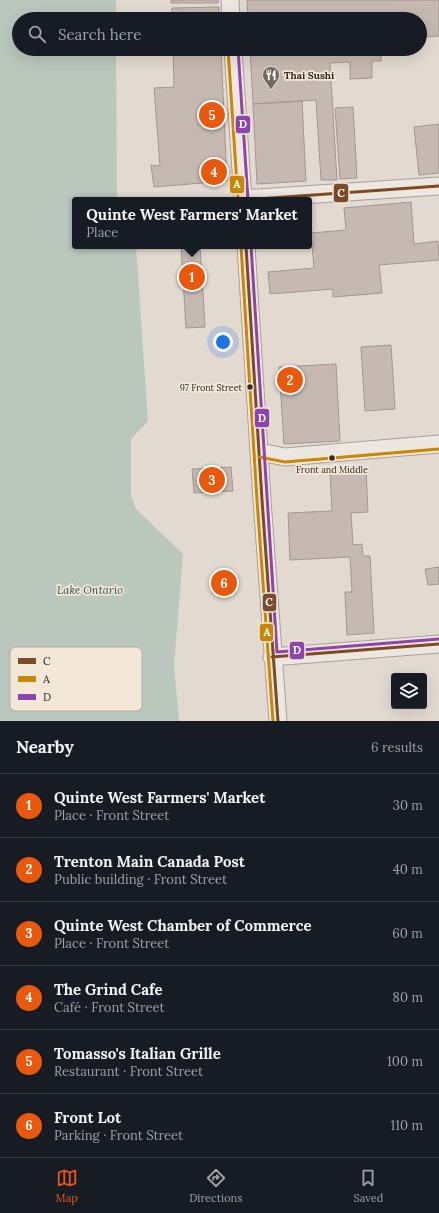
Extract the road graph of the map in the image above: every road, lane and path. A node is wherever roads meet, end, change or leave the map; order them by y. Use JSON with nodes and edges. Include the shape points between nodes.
{"nodes":[{"id":1,"x":230,"y":0,"type":"edge"},
{"id":2,"x":231,"y":12,"type":"edge"},
{"id":3,"x":233,"y":56,"type":"edge"},
{"id":4,"x":439,"y":186,"type":"edge"},
{"id":5,"x":243,"y":197,"type":"edge"},
{"id":6,"x":285,"y":197,"type":"edge"},
{"id":7,"x":246,"y":249,"type":"edge"},
{"id":8,"x":439,"y":444,"type":"edge"},
{"id":9,"x":260,"y":452,"type":"junction"},
{"id":10,"x":439,"y":644,"type":"edge"},
{"id":11,"x":272,"y":657,"type":"junction"},
{"id":12,"x":278,"y":721,"type":"edge"}],
"edges":[{"from":1,"to":2,"type":"street"},
{"from":3,"to":5,"type":"street"},
{"from":4,"to":6,"type":"street"},
{"from":7,"to":9,"type":"street"},
{"from":8,"to":9,"type":"street","via":[[285,457]]},
{"from":9,"to":11,"type":"street"},
{"from":10,"to":11,"type":"street"},
{"from":11,"to":12,"type":"street"}]}
